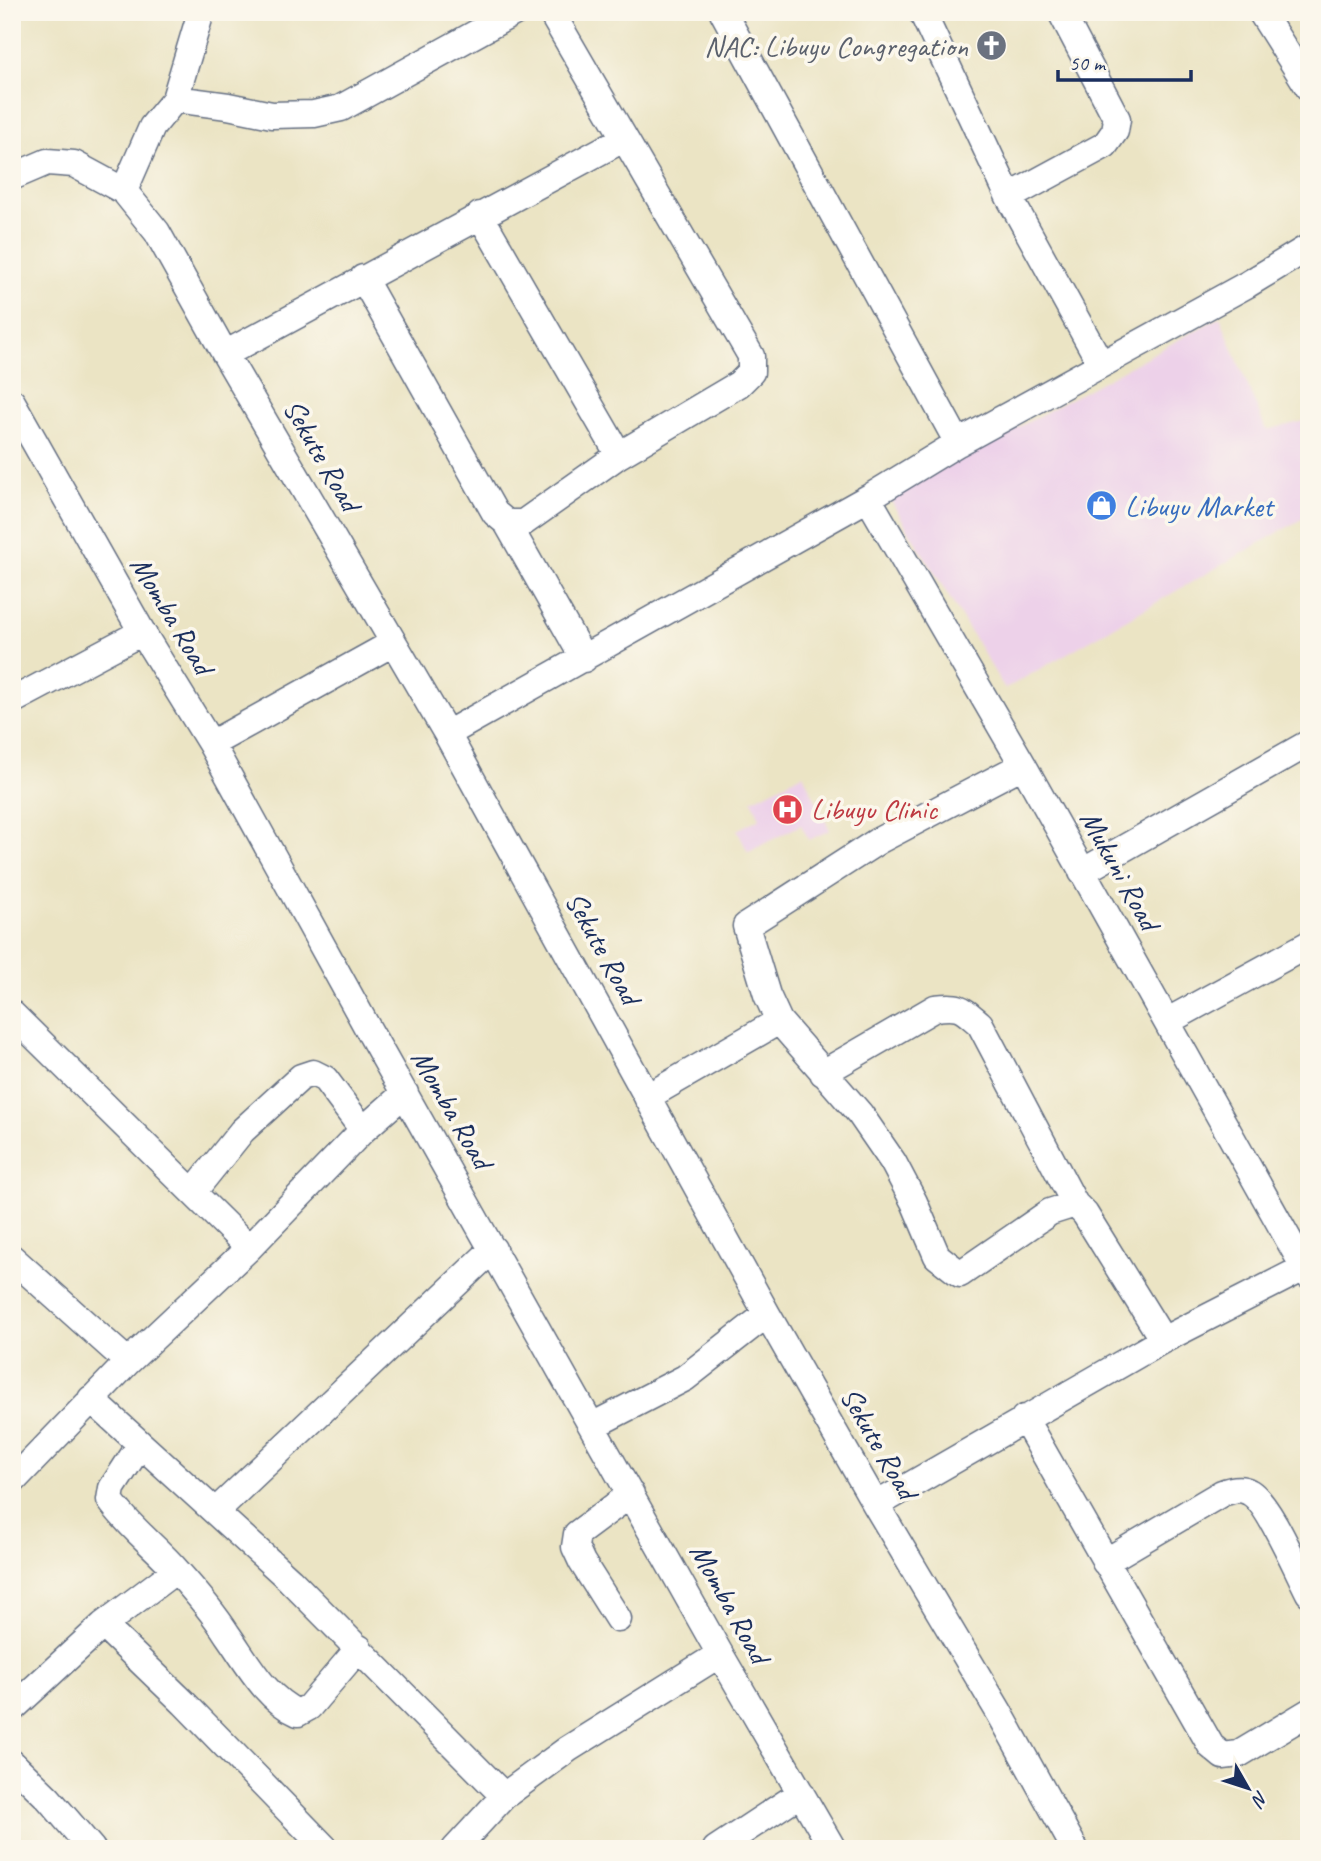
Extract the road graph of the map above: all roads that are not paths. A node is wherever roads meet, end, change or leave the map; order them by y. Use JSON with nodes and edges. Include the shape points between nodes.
{"nodes":[{"id":1,"x":201,"y":12,"type":"edge"},
{"id":2,"x":515,"y":12,"type":"edge"},
{"id":3,"x":551,"y":12,"type":"edge"},
{"id":4,"x":723,"y":12,"type":"edge"},
{"id":5,"x":922,"y":12,"type":"edge"},
{"id":6,"x":1060,"y":12,"type":"edge"},
{"id":7,"x":1261,"y":12,"type":"edge"},
{"id":8,"x":1309,"y":88,"type":"edge"},
{"id":9,"x":175,"y":99,"type":"junction"},
{"id":10,"x":623,"y":139,"type":"junction"},
{"id":11,"x":12,"y":177,"type":"edge"},
{"id":12,"x":124,"y":191,"type":"junction"},
{"id":13,"x":1009,"y":197,"type":"junction"},
{"id":14,"x":480,"y":215,"type":"junction"},
{"id":15,"x":1309,"y":247,"type":"edge"},
{"id":16,"x":363,"y":278,"type":"junction"},
{"id":17,"x":225,"y":355,"type":"junction"},
{"id":18,"x":1101,"y":365,"type":"junction"},
{"id":19,"x":12,"y":402,"type":"edge"},
{"id":20,"x":958,"y":443,"type":"junction"},
{"id":21,"x":619,"y":455,"type":"junction"},
{"id":22,"x":868,"y":498,"type":"junction"},
{"id":23,"x":507,"y":523,"type":"junction"},
{"id":24,"x":142,"y":632,"type":"junction"},
{"id":25,"x":393,"y":643,"type":"junction"},
{"id":26,"x":584,"y":659,"type":"junction"},
{"id":27,"x":12,"y":701,"type":"edge"},
{"id":28,"x":447,"y":734,"type":"junction"},
{"id":29,"x":1309,"y":743,"type":"edge"},
{"id":30,"x":211,"y":744,"type":"junction"},
{"id":31,"x":1023,"y":765,"type":"junction"},
{"id":32,"x":1082,"y":872,"type":"junction"},
{"id":33,"x":1309,"y":944,"type":"edge"},
{"id":34,"x":12,"y":1014,"type":"edge"},
{"id":35,"x":779,"y":1021,"type":"junction"},
{"id":36,"x":1168,"y":1021,"type":"junction"},
{"id":37,"x":823,"y":1073,"type":"junction"},
{"id":38,"x":405,"y":1093,"type":"junction"},
{"id":39,"x":647,"y":1097,"type":"junction"},
{"id":40,"x":363,"y":1130,"type":"junction"},
{"id":41,"x":193,"y":1192,"type":"junction"},
{"id":42,"x":1075,"y":1204,"type":"junction"},
{"id":43,"x":249,"y":1248,"type":"junction"},
{"id":44,"x":493,"y":1249,"type":"junction"},
{"id":45,"x":13,"y":1261,"type":"edge"},
{"id":46,"x":1306,"y":1272,"type":"edge"},
{"id":47,"x":767,"y":1314,"type":"junction"},
{"id":48,"x":1163,"y":1340,"type":"junction"},
{"id":49,"x":128,"y":1362,"type":"junction"},
{"id":50,"x":91,"y":1399,"type":"junction"},
{"id":51,"x":1024,"y":1418,"type":"junction"},
{"id":52,"x":592,"y":1426,"type":"junction"},
{"id":53,"x":139,"y":1445,"type":"junction"},
{"id":54,"x":12,"y":1482,"type":"edge"},
{"id":55,"x":631,"y":1493,"type":"junction"},
{"id":56,"x":876,"y":1505,"type":"junction"},
{"id":57,"x":216,"y":1511,"type":"junction"},
{"id":58,"x":1105,"y":1562,"type":"junction"},
{"id":59,"x":176,"y":1570,"type":"junction"},
{"id":60,"x":1309,"y":1593,"type":"edge"},
{"id":61,"x":618,"y":1619,"type":"dead end"},
{"id":62,"x":103,"y":1625,"type":"junction"},
{"id":63,"x":359,"y":1648,"type":"junction"},
{"id":64,"x":720,"y":1654,"type":"junction"},
{"id":65,"x":12,"y":1709,"type":"edge"},
{"id":66,"x":1309,"y":1712,"type":"edge"},
{"id":67,"x":12,"y":1763,"type":"edge"},
{"id":68,"x":800,"y":1793,"type":"junction"},
{"id":69,"x":504,"y":1796,"type":"junction"},
{"id":70,"x":92,"y":1849,"type":"edge"},
{"id":71,"x":326,"y":1849,"type":"edge"},
{"id":72,"x":455,"y":1849,"type":"edge"},
{"id":73,"x":716,"y":1849,"type":"edge"},
{"id":74,"x":833,"y":1849,"type":"edge"},
{"id":75,"x":1075,"y":1849,"type":"edge"}],
"edges":[{"from":1,"to":9,"type":"street"},
{"from":2,"to":9,"type":"street","via":[[341,108],[272,115]]},
{"from":3,"to":10,"type":"street"},
{"from":4,"to":20,"type":"street"},
{"from":5,"to":13,"type":"street"},
{"from":6,"to":13,"type":"street","via":[[1117,119],[1115,131],[1105,145]]},
{"from":7,"to":8,"type":"street"},
{"from":9,"to":12,"type":"street","via":[[152,127]]},
{"from":10,"to":14,"type":"street"},
{"from":10,"to":21,"type":"street","via":[[751,356],[751,372],[739,384]]},
{"from":11,"to":12,"type":"street","name":"Sekute Road","via":[[47,162],[74,164]]},
{"from":12,"to":17,"type":"street","name":"Sekute Road","via":[[157,232]]},
{"from":13,"to":18,"type":"street"},
{"from":14,"to":16,"type":"street"},
{"from":14,"to":21,"type":"street"},
{"from":15,"to":18,"type":"street"},
{"from":16,"to":17,"type":"street"},
{"from":16,"to":23,"type":"street","via":[[495,513]]},
{"from":17,"to":25,"type":"street","name":"Sekute Road"},
{"from":18,"to":20,"type":"street"},
{"from":19,"to":24,"type":"street","name":"Momba Road"},
{"from":20,"to":22,"type":"street"},
{"from":21,"to":23,"type":"street","via":[[523,523]]},
{"from":22,"to":26,"type":"street"},
{"from":22,"to":31,"type":"street","name":"Mukuni Road"},
{"from":23,"to":26,"type":"street"},
{"from":24,"to":27,"type":"street"},
{"from":24,"to":30,"type":"street","name":"Momba Road"},
{"from":25,"to":28,"type":"street","name":"Sekute Road"},
{"from":25,"to":30,"type":"street"},
{"from":26,"to":28,"type":"street"},
{"from":28,"to":39,"type":"street","name":"Sekute Road"},
{"from":29,"to":32,"type":"street"},
{"from":30,"to":38,"type":"street","name":"Momba Road"},
{"from":31,"to":32,"type":"street","name":"Mukuni Road"},
{"from":31,"to":35,"type":"street","via":[[878,841],[747,926]]},
{"from":32,"to":36,"type":"street","name":"Mukuni Road"},
{"from":33,"to":36,"type":"street"},
{"from":34,"to":41,"type":"street"},
{"from":35,"to":37,"type":"street"},
{"from":35,"to":39,"type":"street"},
{"from":36,"to":46,"type":"street","name":"Mukuni Road"},
{"from":37,"to":42,"type":"street","via":[[860,1114],[893,1163],[937,1256],[960,1274],[1050,1212]]},
{"from":37,"to":42,"type":"street","via":[[935,1008],[955,1005],[980,1024]]},
{"from":38,"to":40,"type":"street"},
{"from":38,"to":44,"type":"street","name":"Momba Road"},
{"from":39,"to":47,"type":"street","name":"Sekute Road"},
{"from":40,"to":41,"type":"street","via":[[325,1079],[313,1073],[301,1077],[242,1131]]},
{"from":40,"to":43,"type":"street"},
{"from":41,"to":43,"type":"street"},
{"from":42,"to":48,"type":"street"},
{"from":43,"to":49,"type":"street"},
{"from":44,"to":52,"type":"street","name":"Momba Road"},
{"from":44,"to":57,"type":"street"},
{"from":45,"to":49,"type":"street"},
{"from":46,"to":48,"type":"street"},
{"from":47,"to":52,"type":"street","via":[[685,1378]]},
{"from":47,"to":56,"type":"street","name":"Sekute Road"},
{"from":48,"to":51,"type":"street"},
{"from":49,"to":50,"type":"street"},
{"from":50,"to":53,"type":"street"},
{"from":50,"to":54,"type":"street"},
{"from":51,"to":56,"type":"street"},
{"from":51,"to":58,"type":"street"},
{"from":52,"to":55,"type":"street","name":"Momba Road"},
{"from":53,"to":57,"type":"street"},
{"from":53,"to":59,"type":"street","via":[[112,1488],[110,1500]]},
{"from":55,"to":61,"type":"street","via":[[577,1534],[575,1547]]},
{"from":55,"to":64,"type":"street","name":"Momba Road"},
{"from":56,"to":75,"type":"street","name":"Sekute Road"},
{"from":57,"to":63,"type":"street"},
{"from":58,"to":60,"type":"street","via":[[1235,1489],[1250,1492],[1264,1505]]},
{"from":58,"to":66,"type":"street","via":[[1211,1746],[1223,1756],[1239,1754]]},
{"from":59,"to":62,"type":"street"},
{"from":59,"to":63,"type":"street","via":[[257,1679],[286,1708],[298,1713],[309,1707]]},
{"from":62,"to":65,"type":"street"},
{"from":62,"to":71,"type":"street"},
{"from":63,"to":69,"type":"street"},
{"from":64,"to":68,"type":"street","name":"Momba Road"},
{"from":64,"to":69,"type":"street","via":[[568,1749]]},
{"from":67,"to":70,"type":"street"},
{"from":68,"to":73,"type":"street"},
{"from":68,"to":74,"type":"street","name":"Momba Road"},
{"from":69,"to":72,"type":"street"}]}
